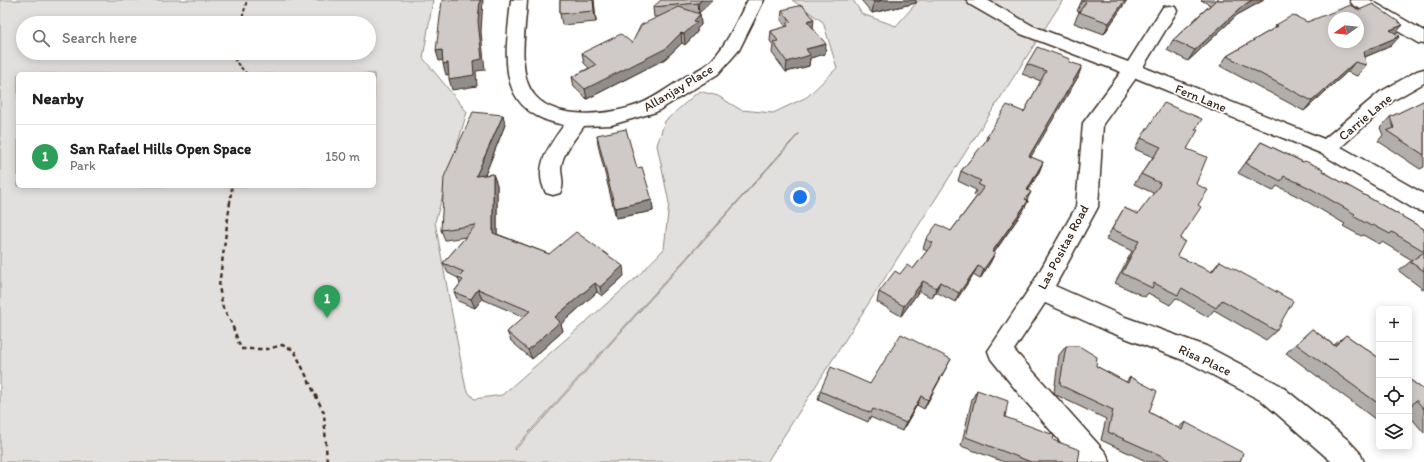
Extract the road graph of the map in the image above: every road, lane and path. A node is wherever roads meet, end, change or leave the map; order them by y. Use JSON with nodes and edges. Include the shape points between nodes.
{"nodes":[{"id":1,"x":247,"y":0,"type":"edge"},
{"id":2,"x":519,"y":0,"type":"edge"},
{"id":3,"x":756,"y":0,"type":"edge"},
{"id":4,"x":975,"y":0,"type":"edge"},
{"id":5,"x":1358,"y":0,"type":"edge"},
{"id":6,"x":1169,"y":11,"type":"dead end"},
{"id":7,"x":243,"y":16,"type":"edge"},
{"id":8,"x":1424,"y":39,"type":"edge"},
{"id":9,"x":236,"y":60,"type":"edge"},
{"id":10,"x":1132,"y":70,"type":"junction"},
{"id":11,"x":245,"y":72,"type":"edge"},
{"id":12,"x":1424,"y":75,"type":"edge"},
{"id":13,"x":578,"y":120,"type":"junction"},
{"id":14,"x":1327,"y":148,"type":"junction"},
{"id":15,"x":553,"y":187,"type":"dead end"},
{"id":16,"x":232,"y":188,"type":"edge"},
{"id":17,"x":1424,"y":204,"type":"edge"},
{"id":18,"x":1041,"y":290,"type":"junction"},
{"id":19,"x":327,"y":462,"type":"edge"},
{"id":20,"x":1096,"y":462,"type":"edge"},
{"id":21,"x":1350,"y":462,"type":"edge"}],
"edges":[{"from":1,"to":7,"type":"path"},
{"from":2,"to":13,"type":"street","name":"Allanjay Place","via":[[516,55],[519,84],[530,103],[552,115]]},
{"from":3,"to":13,"type":"street","name":"Allanjay Place","via":[[735,46],[717,65],[645,110],[610,120]]},
{"from":4,"to":10,"type":"street","name":"Fern Lane","via":[[1027,30]]},
{"from":5,"to":8,"type":"street"},
{"from":6,"to":10,"type":"street","name":"Las Positas Road"},
{"from":9,"to":11,"type":"path","via":[[235,62]]},
{"from":10,"to":14,"type":"street","name":"Fern Lane"},
{"from":10,"to":18,"type":"street","name":"Las Positas Road","via":[[1093,123],[1087,207]]},
{"from":12,"to":14,"type":"street","name":"Carrie Lane","via":[[1387,96]]},
{"from":13,"to":15,"type":"street","via":[[556,151],[551,167]]},
{"from":14,"to":17,"type":"street","name":"Fern Lane"},
{"from":16,"to":19,"type":"path","via":[[219,286],[223,308],[241,349],[268,350],[282,346],[294,350],[324,413]]},
{"from":18,"to":20,"type":"street","name":"Las Positas Road","via":[[1000,351]]},
{"from":18,"to":21,"type":"street","name":"Risa Place","via":[[1116,324],[1197,354],[1271,393]]}]}
